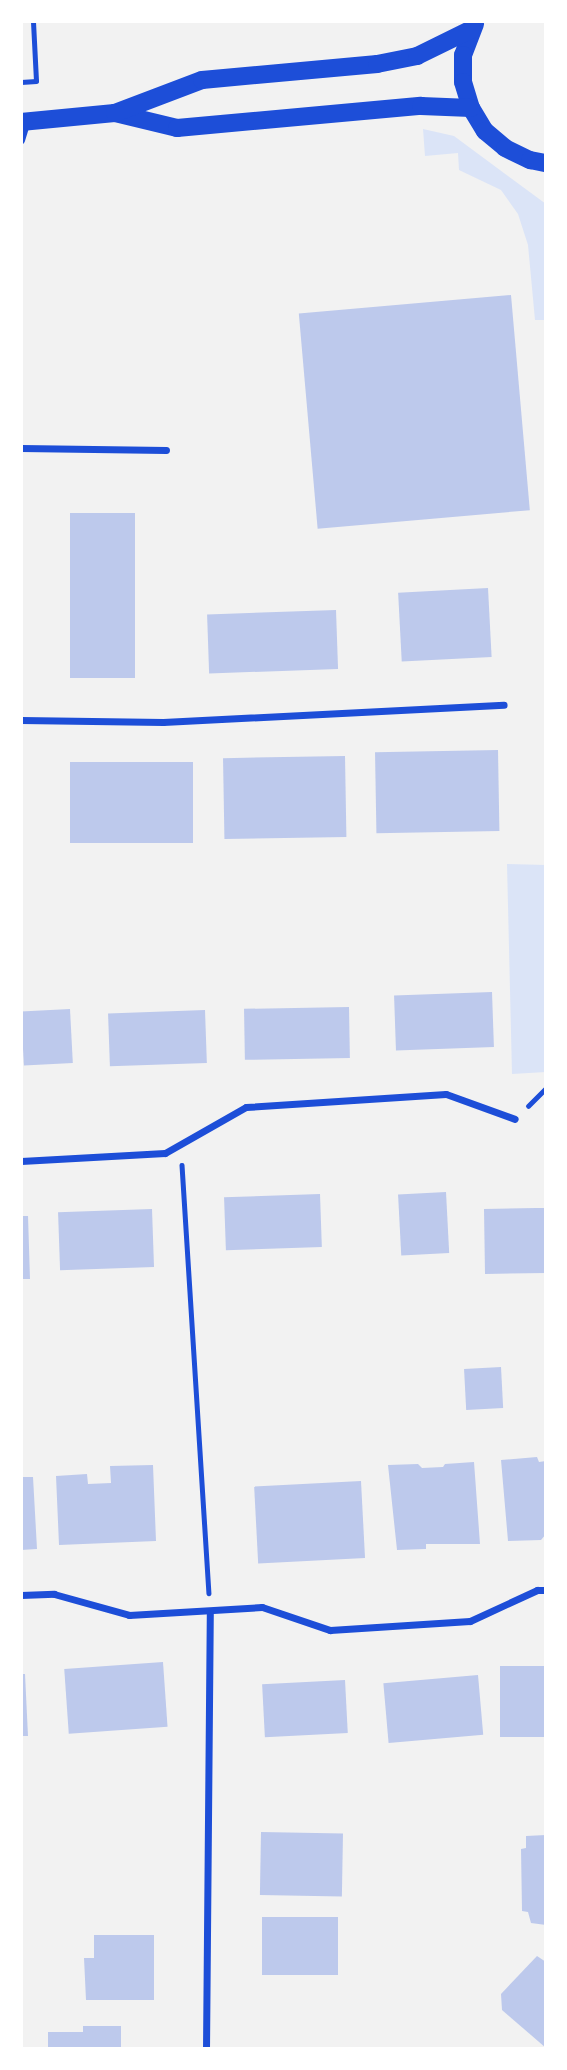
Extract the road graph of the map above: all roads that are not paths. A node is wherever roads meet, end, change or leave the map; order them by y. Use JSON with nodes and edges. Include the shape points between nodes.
{"nodes":[{"id":1,"x":475,"y":25,"type":"edge"},
{"id":2,"x":471,"y":108,"type":"junction"},
{"id":3,"x":115,"y":113,"type":"junction"},
{"id":4,"x":24,"y":122,"type":"edge"},
{"id":5,"x":21,"y":140,"type":"edge"},
{"id":6,"x":546,"y":163,"type":"edge"},
{"id":7,"x":21,"y":448,"type":"edge"},
{"id":8,"x":166,"y":450,"type":"dead end"},
{"id":9,"x":504,"y":705,"type":"dead end"},
{"id":10,"x":21,"y":720,"type":"edge"},
{"id":11,"x":515,"y":1119,"type":"dead end"},
{"id":12,"x":21,"y":1161,"type":"edge"},
{"id":13,"x":546,"y":1590,"type":"edge"},
{"id":14,"x":21,"y":1595,"type":"edge"},
{"id":15,"x":210,"y":1612,"type":"junction"},
{"id":16,"x":206,"y":2049,"type":"edge"}],
"edges":[{"from":1,"to":2,"type":"main road","via":[[463,55],[463,82]]},
{"from":1,"to":3,"type":"main road","via":[[416,56],[377,64],[202,80]]},
{"from":2,"to":3,"type":"main road","via":[[421,106],[177,128]]},
{"from":2,"to":6,"type":"main road","via":[[485,131],[505,148]]},
{"from":3,"to":4,"type":"main road"},
{"from":4,"to":5,"type":"street"},
{"from":7,"to":8,"type":"street"},
{"from":9,"to":10,"type":"street","via":[[163,722]]},
{"from":11,"to":12,"type":"street","via":[[446,1094],[246,1107],[165,1153]]},
{"from":13,"to":15,"type":"street","via":[[470,1620],[331,1630],[262,1607]]},
{"from":14,"to":15,"type":"street","via":[[54,1594],[128,1615]]},
{"from":15,"to":16,"type":"street"}]}
